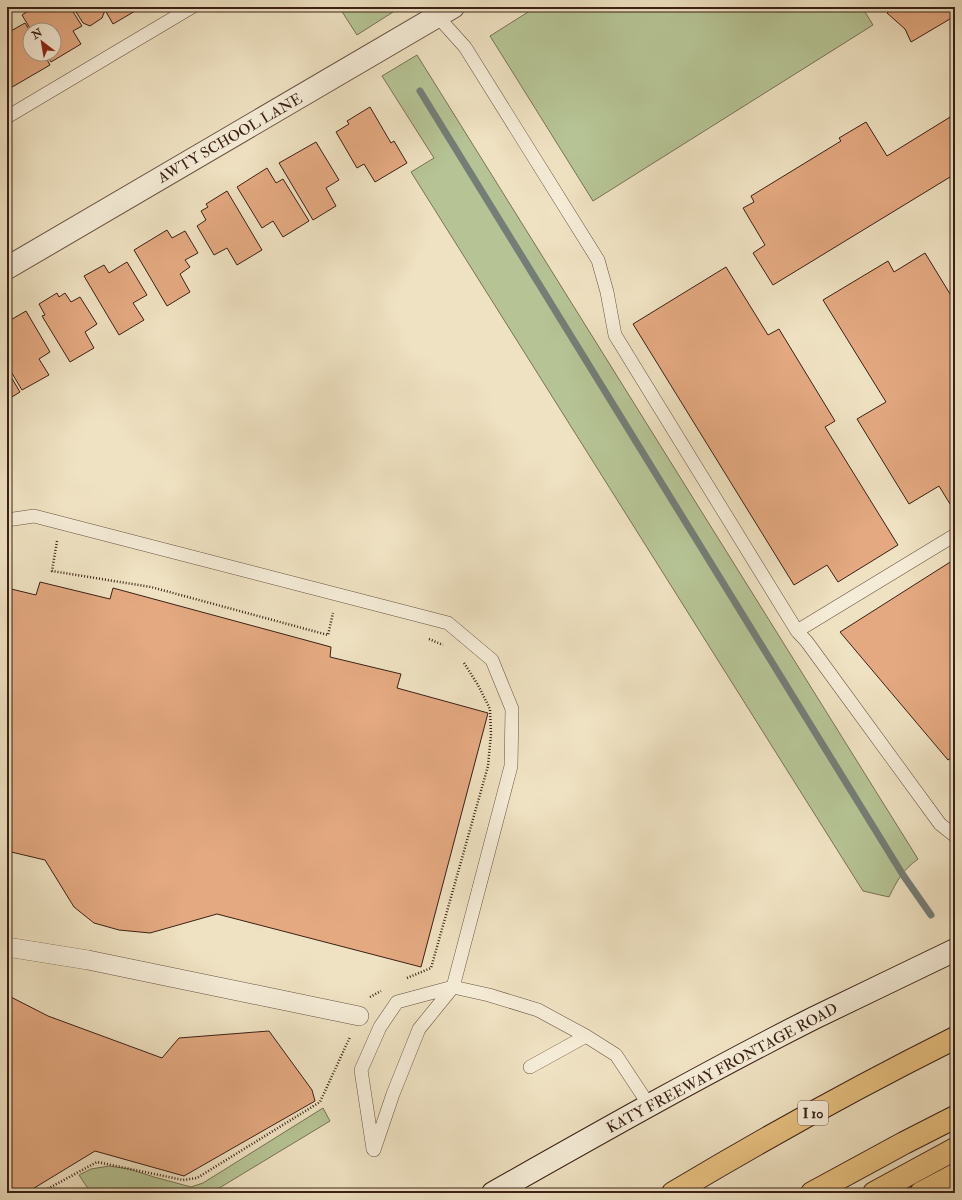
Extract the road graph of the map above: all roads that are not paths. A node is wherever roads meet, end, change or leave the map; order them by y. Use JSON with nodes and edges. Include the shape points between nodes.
{"nodes":[{"id":1,"x":192,"y":7,"type":"edge"},
{"id":2,"x":446,"y":12,"type":"edge"},
{"id":3,"x":7,"y":117,"type":"edge"},
{"id":4,"x":7,"y":268,"type":"edge"},
{"id":5,"x":7,"y":520,"type":"edge"},
{"id":6,"x":955,"y":535,"type":"edge"},
{"id":7,"x":797,"y":632,"type":"junction"},
{"id":8,"x":955,"y":836,"type":"edge"},
{"id":9,"x":7,"y":947,"type":"edge"},
{"id":10,"x":955,"y":950,"type":"edge"},
{"id":11,"x":453,"y":987,"type":"junction"},
{"id":12,"x":359,"y":1016,"type":"road end"},
{"id":13,"x":586,"y":1036,"type":"junction"},
{"id":14,"x":955,"y":1038,"type":"edge"},
{"id":15,"x":530,"y":1067,"type":"dead end"},
{"id":16,"x":649,"y":1105,"type":"junction"},
{"id":17,"x":955,"y":1118,"type":"edge"},
{"id":18,"x":955,"y":1150,"type":"edge"},
{"id":19,"x":955,"y":1175,"type":"edge"},
{"id":20,"x":493,"y":1193,"type":"edge"},
{"id":21,"x":673,"y":1193,"type":"edge"},
{"id":22,"x":812,"y":1193,"type":"edge"},
{"id":23,"x":874,"y":1193,"type":"edge"},
{"id":24,"x":922,"y":1193,"type":"edge"}],
"edges":[{"from":1,"to":3,"type":"lane"},
{"from":2,"to":4,"type":"main road","name":"AWTY SCHOOL LANE"},
{"from":2,"to":7,"type":"lane","via":[[465,47],[598,260],[615,335]]},
{"from":5,"to":11,"type":"lane","via":[[34,516],[448,623],[492,660],[512,709],[511,766]]},
{"from":6,"to":7,"type":"lane"},
{"from":7,"to":8,"type":"lane","via":[[807,642],[940,824]]},
{"from":9,"to":12,"type":"street","via":[[88,960]]},
{"from":10,"to":16,"type":"main road","name":"KATY FREEWAY FRONTAGE ROAD","via":[[814,1018]]},
{"from":11,"to":11,"type":"lane","via":[[419,1029],[374,1150],[361,1070],[380,1027],[397,1002]]},
{"from":11,"to":13,"type":"lane","via":[[538,1010]]},
{"from":13,"to":15,"type":"lane"},
{"from":13,"to":16,"type":"lane","via":[[616,1055]]},
{"from":14,"to":21,"type":"highway","number":"I 10","via":[[895,1068]]},
{"from":16,"to":20,"type":"main road","name":"KATY FREEWAY FRONTAGE ROAD"},
{"from":17,"to":22,"type":"highway"},
{"from":18,"to":23,"type":"highway"},
{"from":19,"to":24,"type":"highway"}]}
